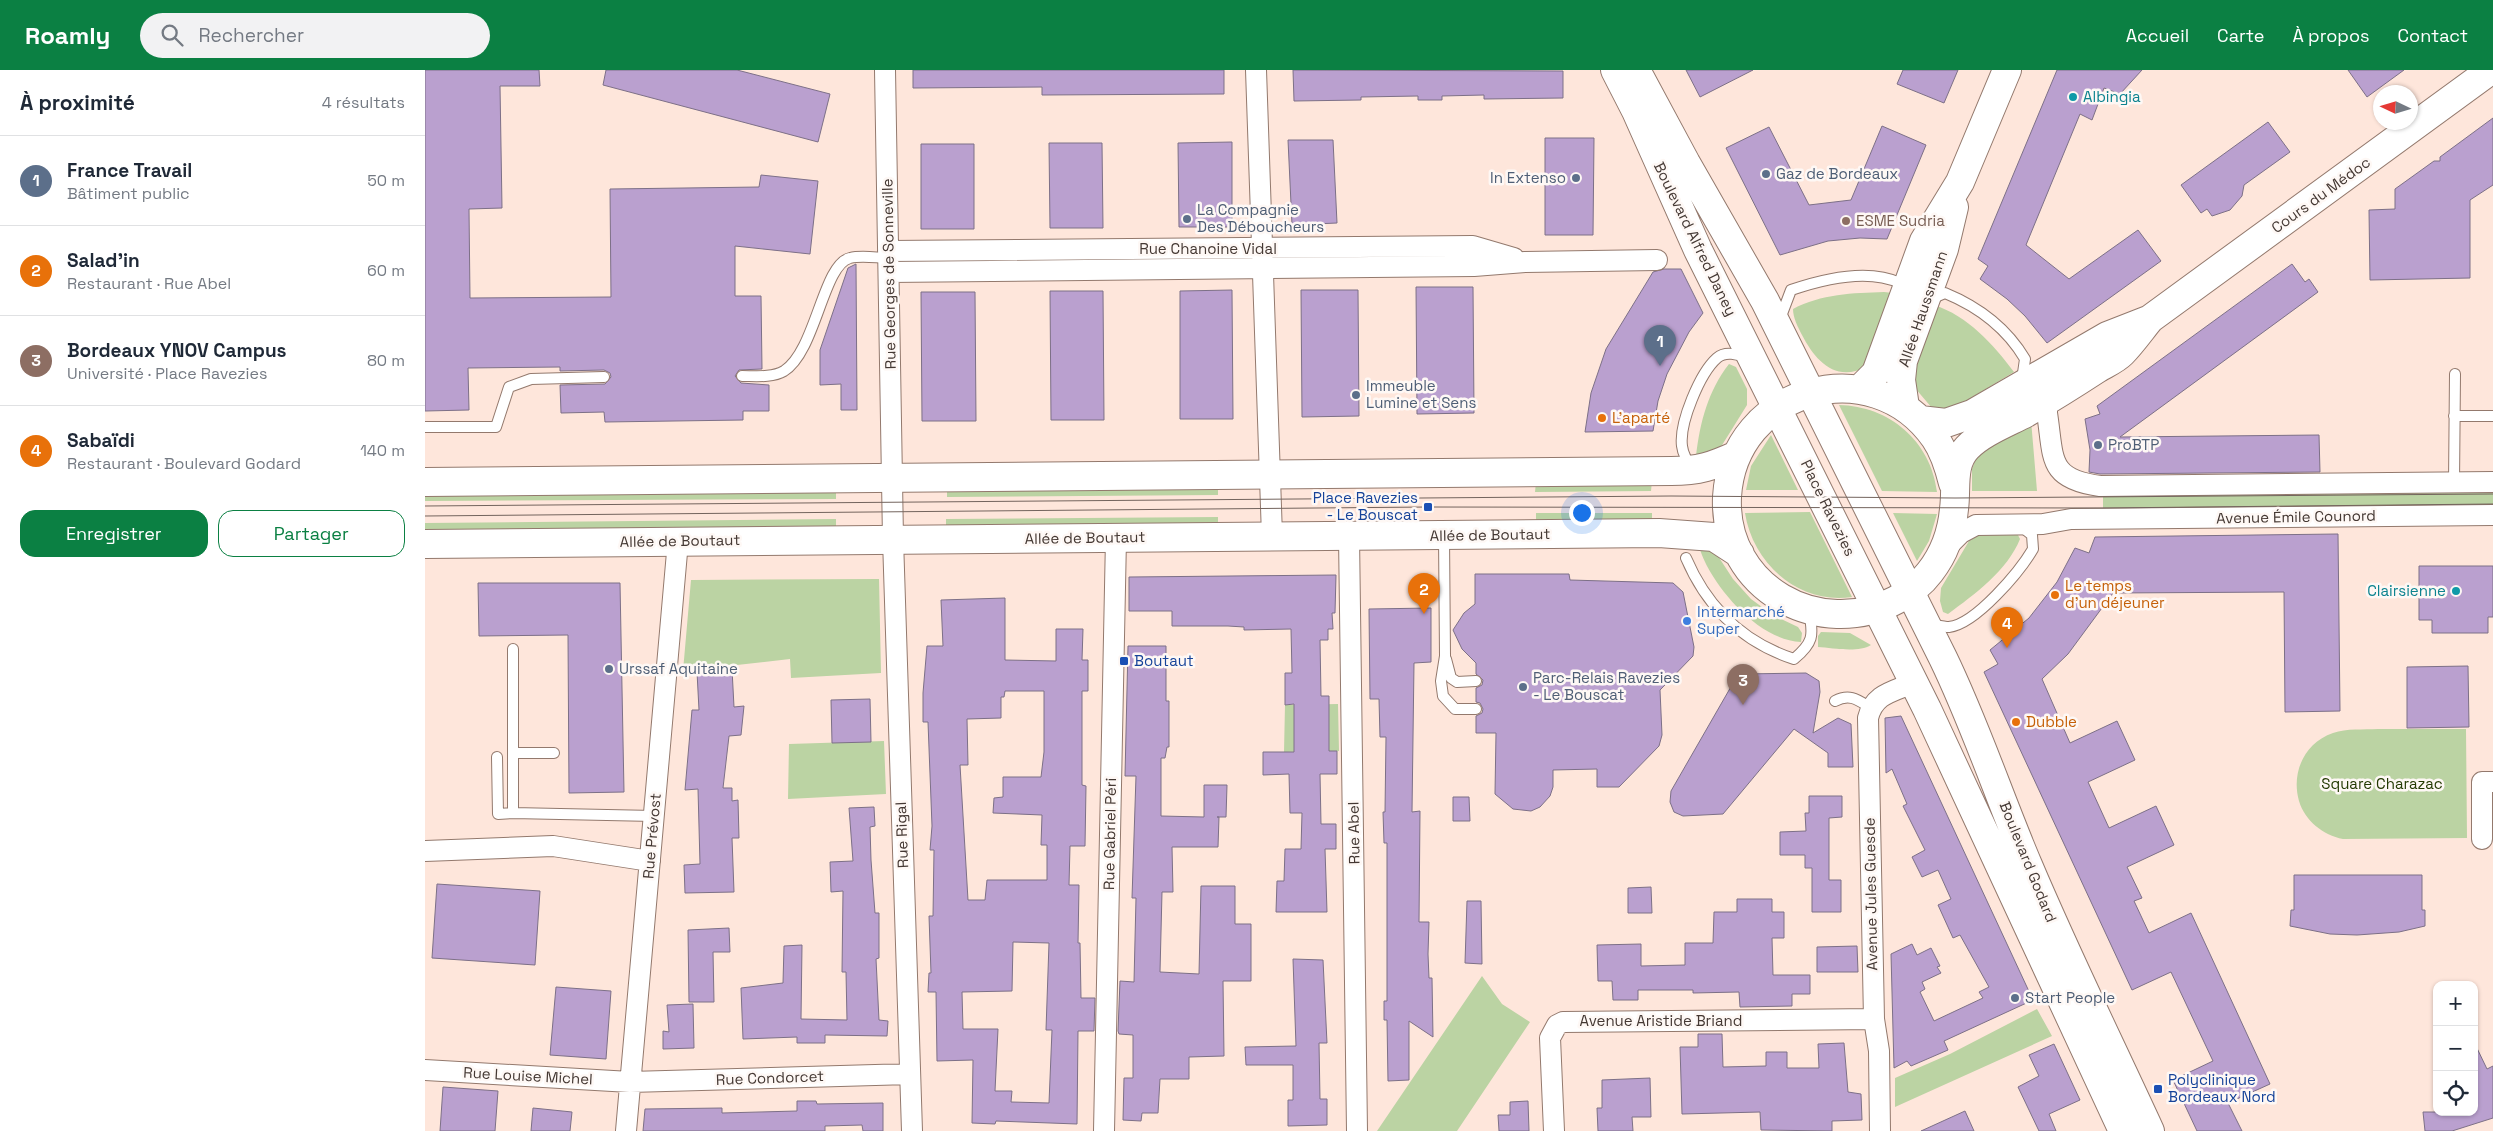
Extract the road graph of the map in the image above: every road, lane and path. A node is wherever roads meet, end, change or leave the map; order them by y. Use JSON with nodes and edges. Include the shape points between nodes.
{"nodes":[{"id":1,"x":885,"y":70,"type":"edge"},
{"id":2,"x":1256,"y":70,"type":"edge"},
{"id":3,"x":1615,"y":70,"type":"edge"},
{"id":4,"x":1636,"y":70,"type":"edge"},
{"id":5,"x":2007,"y":70,"type":"edge"},
{"id":6,"x":2491,"y":70,"type":"edge"},
{"id":7,"x":1262,"y":258,"type":"junction"},
{"id":8,"x":889,"y":260,"type":"junction"},
{"id":9,"x":1657,"y":260,"type":"dead end"},
{"id":10,"x":1914,"y":300,"type":"junction"},
{"id":11,"x":2150,"y":319,"type":"junction"},
{"id":12,"x":1779,"y":330,"type":"junction"},
{"id":13,"x":1755,"y":362,"type":"junction"},
{"id":14,"x":2455,"y":374,"type":"dead end"},
{"id":15,"x":742,"y":376,"type":"dead end"},
{"id":16,"x":604,"y":377,"type":"dead end"},
{"id":17,"x":2021,"y":385,"type":"junction"},
{"id":18,"x":1860,"y":389,"type":"junction"},
{"id":19,"x":1811,"y":392,"type":"junction"},
{"id":20,"x":2050,"y":399,"type":"junction"},
{"id":21,"x":1778,"y":407,"type":"junction"},
{"id":22,"x":1913,"y":413,"type":"junction"},
{"id":23,"x":2455,"y":416,"type":"junction"},
{"id":24,"x":2493,"y":416,"type":"edge"},
{"id":25,"x":425,"y":427,"type":"edge"},
{"id":26,"x":1737,"y":455,"type":"junction"},
{"id":27,"x":1696,"y":471,"type":"junction"},
{"id":28,"x":1269,"y":475,"type":"junction"},
{"id":29,"x":892,"y":478,"type":"junction"},
{"id":30,"x":425,"y":482,"type":"edge"},
{"id":31,"x":2493,"y":482,"type":"edge"},
{"id":32,"x":1953,"y":483,"type":"junction"},
{"id":33,"x":2454,"y":483,"type":"junction"},
{"id":34,"x":2493,"y":515,"type":"edge"},
{"id":35,"x":2016,"y":524,"type":"junction"},
{"id":36,"x":1444,"y":535,"type":"junction"},
{"id":37,"x":1271,"y":536,"type":"junction"},
{"id":38,"x":1349,"y":536,"type":"junction"},
{"id":39,"x":1116,"y":538,"type":"junction"},
{"id":40,"x":893,"y":539,"type":"junction"},
{"id":41,"x":678,"y":542,"type":"junction"},
{"id":42,"x":425,"y":544,"type":"edge"},
{"id":43,"x":1943,"y":551,"type":"junction"},
{"id":44,"x":1740,"y":554,"type":"junction"},
{"id":45,"x":1686,"y":558,"type":"dead end"},
{"id":46,"x":1910,"y":592,"type":"junction"},
{"id":47,"x":1878,"y":610,"type":"junction"},
{"id":48,"x":1809,"y":611,"type":"junction"},
{"id":49,"x":1925,"y":622,"type":"junction"},
{"id":50,"x":513,"y":649,"type":"dead end"},
{"id":51,"x":1445,"y":656,"type":"junction"},
{"id":52,"x":1476,"y":681,"type":"dead end"},
{"id":53,"x":1913,"y":683,"type":"junction"},
{"id":54,"x":1835,"y":701,"type":"dead end"},
{"id":55,"x":1871,"y":708,"type":"junction"},
{"id":56,"x":1476,"y":710,"type":"dead end"},
{"id":57,"x":513,"y":753,"type":"junction"},
{"id":58,"x":554,"y":753,"type":"dead end"},
{"id":59,"x":497,"y":757,"type":"dead end"},
{"id":60,"x":2493,"y":782,"type":"edge"},
{"id":61,"x":513,"y":813,"type":"junction"},
{"id":62,"x":654,"y":816,"type":"junction"},
{"id":63,"x":2482,"y":839,"type":"dead end"},
{"id":64,"x":425,"y":851,"type":"edge"},
{"id":65,"x":650,"y":861,"type":"junction"},
{"id":66,"x":1874,"y":1019,"type":"junction"},
{"id":67,"x":425,"y":1070,"type":"edge"},
{"id":68,"x":910,"y":1074,"type":"junction"},
{"id":69,"x":630,"y":1082,"type":"junction"},
{"id":70,"x":626,"y":1131,"type":"edge"},
{"id":71,"x":911,"y":1131,"type":"edge"},
{"id":72,"x":1104,"y":1131,"type":"edge"},
{"id":73,"x":1357,"y":1131,"type":"edge"},
{"id":74,"x":1555,"y":1131,"type":"edge"},
{"id":75,"x":1880,"y":1131,"type":"edge"},
{"id":76,"x":2123,"y":1131,"type":"edge"},
{"id":77,"x":2150,"y":1131,"type":"edge"}],
"edges":[{"from":1,"to":8,"type":"street","name":"Rue Georges de Sonneville"},
{"from":2,"to":7,"type":"street"},
{"from":3,"to":13,"type":"main road","name":"Boulevard Alfred Daney","via":[[1698,250]]},
{"from":4,"to":12,"type":"main road","name":"Boulevard Alfred Daney"},
{"from":5,"to":10,"type":"main road","name":"Allée Haussmann","via":[[1960,182],[1924,241]]},
{"from":6,"to":11,"type":"main road","name":"Cours du Médoc"},
{"from":7,"to":8,"type":"street","name":"Rue Chanoine Vidal"},
{"from":7,"to":9,"type":"street","name":"Rue Chanoine Vidal","via":[[1473,246],[1525,262]]},
{"from":7,"to":28,"type":"street"},
{"from":8,"to":15,"type":"lane","via":[[849,258],[843,262],[824,294],[798,360],[783,372]]},
{"from":8,"to":29,"type":"street","name":"Rue Georges de Sonneville"},
{"from":10,"to":12,"type":"lane","via":[[1900,283],[1885,276],[1817,281],[1791,290],[1780,315]]},
{"from":10,"to":17,"type":"lane","via":[[1945,293],[1989,317],[2006,332],[2025,359]]},
{"from":10,"to":18,"type":"main road","name":"Allée Haussmann","via":[[1876,373]]},
{"from":10,"to":22,"type":"main road","name":"Allée Haussmann","via":[[1901,380]]},
{"from":11,"to":17,"type":"main road","name":"Cours du Médoc","via":[[2107,336]]},
{"from":11,"to":20,"type":"main road","name":"Cours du Médoc","via":[[2121,354]]},
{"from":12,"to":19,"type":"main road","name":"Boulevard Alfred Daney"},
{"from":13,"to":21,"type":"main road","name":"Boulevard Alfred Daney"},
{"from":13,"to":27,"type":"lane","via":[[1739,355],[1725,354],[1717,358],[1703,376],[1686,418],[1681,445],[1686,460]]},
{"from":14,"to":23,"type":"lane"},
{"from":16,"to":25,"type":"lane","via":[[531,378],[509,387],[496,427]]},
{"from":17,"to":22,"type":"main road","name":"Cours du Médoc","via":[[1972,414],[1947,423]]},
{"from":18,"to":19,"type":"main road","via":[[1827,388]]},
{"from":18,"to":22,"type":"main road","via":[[1883,396]]},
{"from":19,"to":21,"type":"main road"},
{"from":19,"to":46,"type":"main road"},
{"from":20,"to":32,"type":"main road","name":"Cours du Médoc","via":[[1966,449]]},
{"from":20,"to":33,"type":"street","via":[[2047,413],[2053,455],[2058,469],[2073,481],[2100,486]]},
{"from":21,"to":26,"type":"main road","via":[[1761,420]]},
{"from":21,"to":47,"type":"main road","name":"Place Ravezies"},
{"from":22,"to":32,"type":"main road","via":[[1936,438],[1947,460]]},
{"from":23,"to":24,"type":"lane"},
{"from":23,"to":33,"type":"lane"},
{"from":26,"to":27,"type":"main road"},
{"from":26,"to":44,"type":"main road","via":[[1730,475],[1727,506],[1731,531]]},
{"from":27,"to":28,"type":"main road"},
{"from":28,"to":29,"type":"main road"},
{"from":28,"to":37,"type":"street"},
{"from":29,"to":30,"type":"main road"},
{"from":29,"to":40,"type":"street","name":"Rue Georges de Sonneville"},
{"from":31,"to":33,"type":"street"},
{"from":32,"to":43,"type":"main road","via":[[1951,530]]},
{"from":34,"to":35,"type":"street","name":"Avenue Émile Counord","via":[[2099,519]]},
{"from":35,"to":43,"type":"street","via":[[1976,525],[1961,533]]},
{"from":35,"to":49,"type":"lane","via":[[2032,535],[2033,549],[2016,574],[1985,606],[1957,624],[1949,627]]},
{"from":36,"to":38,"type":"main road","name":"Allée de Boutaut"},
{"from":36,"to":44,"type":"main road","name":"Allée de Boutaut","via":[[1671,533],[1714,537]]},
{"from":36,"to":51,"type":"lane"},
{"from":37,"to":38,"type":"main road","name":"Allée de Boutaut"},
{"from":37,"to":39,"type":"main road","name":"Allée de Boutaut"},
{"from":38,"to":73,"type":"street","name":"Rue Abel"},
{"from":39,"to":40,"type":"main road","name":"Allée de Boutaut"},
{"from":39,"to":72,"type":"street","name":"Rue Gabriel Péri"},
{"from":40,"to":41,"type":"main road","name":"Allée de Boutaut"},
{"from":40,"to":68,"type":"street","name":"Rue Rigal"},
{"from":41,"to":42,"type":"main road","name":"Allée de Boutaut"},
{"from":41,"to":62,"type":"street","name":"Rue Prévost"},
{"from":43,"to":46,"type":"main road","via":[[1929,574]]},
{"from":44,"to":48,"type":"main road","via":[[1749,570],[1776,595]]},
{"from":45,"to":48,"type":"lane","via":[[1714,606],[1742,632],[1781,655],[1793,659],[1806,648],[1812,629]]},
{"from":46,"to":47,"type":"main road"},
{"from":46,"to":49,"type":"main road","name":"Boulevard Godard"},
{"from":47,"to":48,"type":"main road","via":[[1843,616]]},
{"from":47,"to":53,"type":"main road","name":"Boulevard Godard"},
{"from":49,"to":77,"type":"main road","name":"Boulevard Godard","via":[[1961,695],[2065,952]]},
{"from":50,"to":57,"type":"lane"},
{"from":51,"to":52,"type":"lane","via":[[1451,678],[1457,682]]},
{"from":51,"to":56,"type":"lane","via":[[1441,681],[1443,696],[1455,709]]},
{"from":53,"to":55,"type":"street","via":[[1882,696],[1871,704]]},
{"from":53,"to":76,"type":"main road","name":"Boulevard Godard","via":[[2007,876]]},
{"from":54,"to":55,"type":"lane","via":[[1853,697]]},
{"from":55,"to":66,"type":"street","name":"Avenue Jules Guesde","via":[[1868,718]]},
{"from":57,"to":58,"type":"lane"},
{"from":57,"to":61,"type":"lane"},
{"from":59,"to":61,"type":"lane","via":[[498,814]]},
{"from":60,"to":63,"type":"street","via":[[2482,782]]},
{"from":61,"to":62,"type":"lane"},
{"from":62,"to":65,"type":"street","name":"Rue Prévost"},
{"from":64,"to":65,"type":"street","via":[[553,846]]},
{"from":65,"to":69,"type":"street","name":"Rue Prévost"},
{"from":66,"to":74,"type":"street","name":"Avenue Aristide Briand","via":[[1563,1022],[1557,1025],[1550,1038]]},
{"from":66,"to":75,"type":"street","name":"Avenue Jules Guesde","via":[[1879,1051]]},
{"from":67,"to":69,"type":"street","name":"Rue Louise Michel"},
{"from":68,"to":69,"type":"street","name":"Rue Condorcet"},
{"from":68,"to":71,"type":"street","name":"Rue Rigal"},
{"from":69,"to":70,"type":"street","name":"Rue Prévost"}]}
